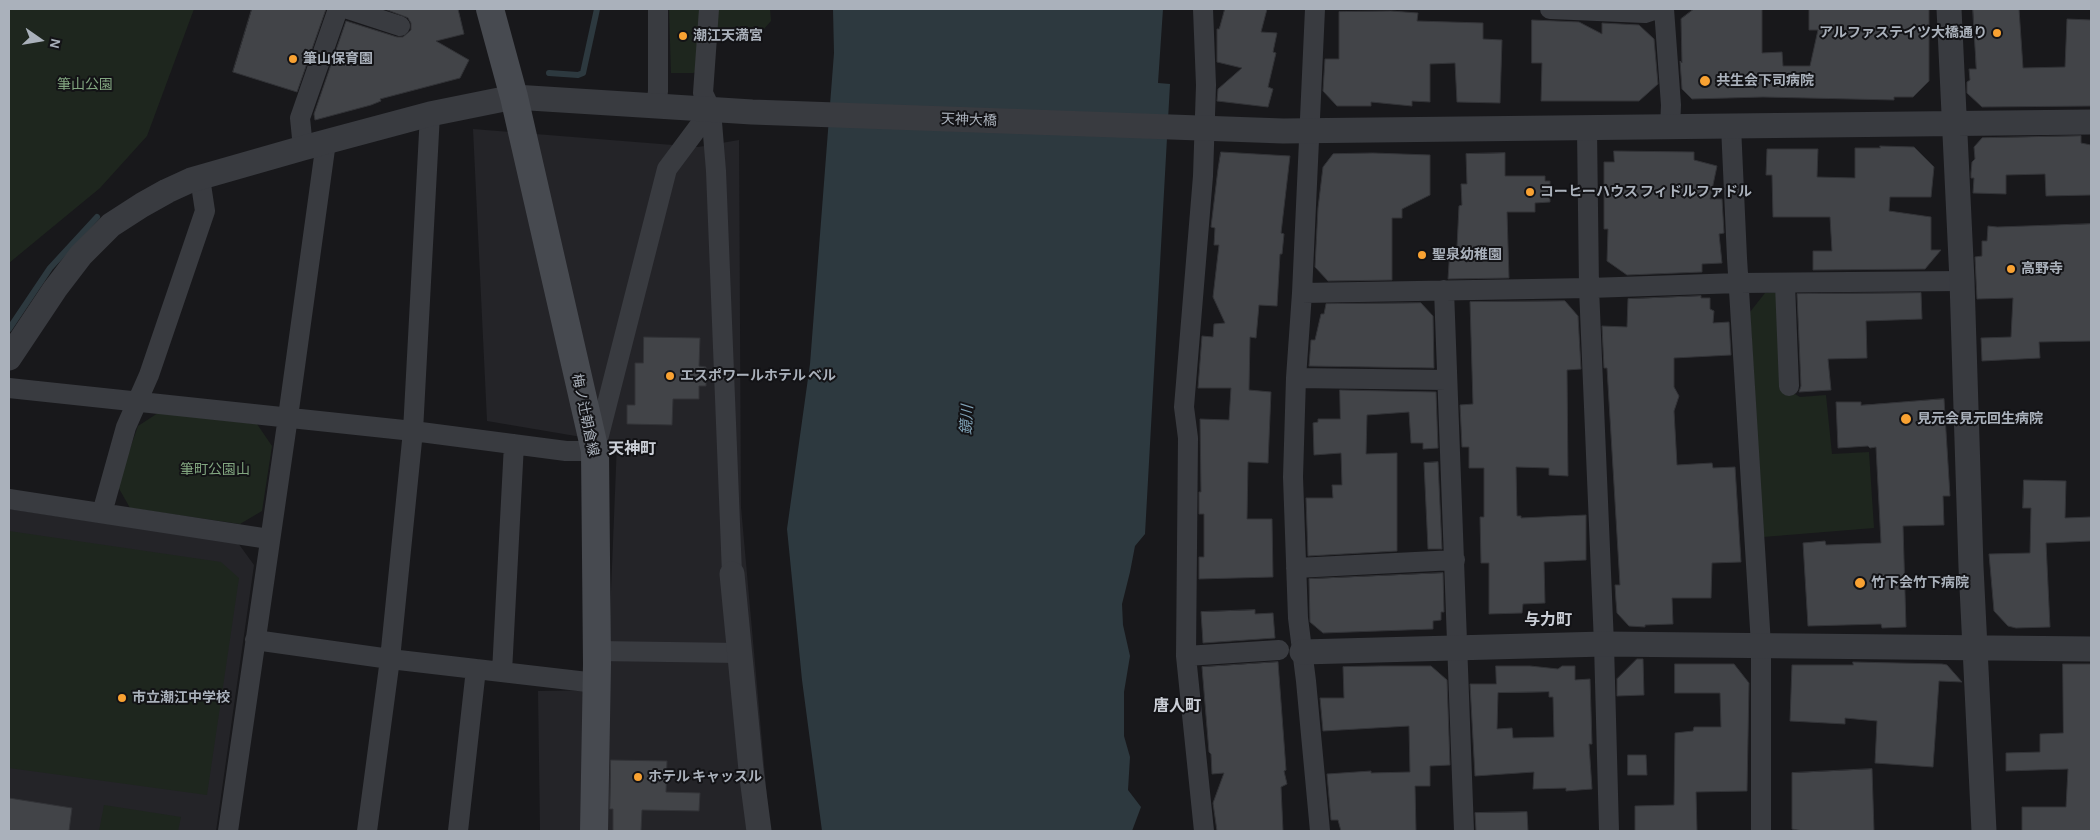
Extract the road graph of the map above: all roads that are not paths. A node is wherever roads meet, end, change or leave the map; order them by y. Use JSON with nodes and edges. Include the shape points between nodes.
{"nodes":[{"id":1,"x":338,"y":9,"type":"edge"},
{"id":2,"x":348,"y":9,"type":"edge"},
{"id":3,"x":490,"y":9,"type":"edge"},
{"id":4,"x":658,"y":9,"type":"edge"},
{"id":5,"x":709,"y":9,"type":"edge"},
{"id":6,"x":1203,"y":9,"type":"edge"},
{"id":7,"x":1315,"y":9,"type":"edge"},
{"id":8,"x":1550,"y":9,"type":"edge"},
{"id":9,"x":1658,"y":9,"type":"edge"},
{"id":10,"x":1664,"y":9,"type":"edge"},
{"id":11,"x":1948,"y":9,"type":"edge"},
{"id":12,"x":400,"y":26,"type":"dead end"},
{"id":13,"x":514,"y":97,"type":"junction"},
{"id":14,"x":656,"y":106,"type":"junction"},
{"id":15,"x":711,"y":110,"type":"junction"},
{"id":16,"x":430,"y":114,"type":"junction"},
{"id":17,"x":2091,"y":122,"type":"edge"},
{"id":18,"x":1953,"y":125,"type":"junction"},
{"id":19,"x":1732,"y":126,"type":"junction"},
{"id":20,"x":1670,"y":128,"type":"junction"},
{"id":21,"x":1195,"y":129,"type":"junction"},
{"id":22,"x":1587,"y":129,"type":"junction"},
{"id":23,"x":1309,"y":132,"type":"junction"},
{"id":24,"x":314,"y":145,"type":"junction"},
{"id":25,"x":200,"y":178,"type":"junction"},
{"id":26,"x":1962,"y":281,"type":"junction"},
{"id":27,"x":1739,"y":284,"type":"junction"},
{"id":28,"x":1785,"y":284,"type":"junction"},
{"id":29,"x":1589,"y":288,"type":"junction"},
{"id":30,"x":1444,"y":290,"type":"junction"},
{"id":31,"x":1302,"y":293,"type":"junction"},
{"id":32,"x":9,"y":358,"type":"edge"},
{"id":33,"x":1296,"y":378,"type":"junction"},
{"id":34,"x":1447,"y":380,"type":"junction"},
{"id":35,"x":1789,"y":386,"type":"dead end"},
{"id":36,"x":9,"y":388,"type":"edge"},
{"id":37,"x":137,"y":401,"type":"junction"},
{"id":38,"x":288,"y":417,"type":"junction"},
{"id":39,"x":413,"y":431,"type":"junction"},
{"id":40,"x":514,"y":444,"type":"junction"},
{"id":41,"x":595,"y":451,"type":"junction"},
{"id":42,"x":9,"y":499,"type":"edge"},
{"id":43,"x":102,"y":513,"type":"junction"},
{"id":44,"x":269,"y":539,"type":"junction"},
{"id":45,"x":1455,"y":560,"type":"junction"},
{"id":46,"x":1296,"y":568,"type":"junction"},
{"id":47,"x":732,"y":574,"type":"joint"},
{"id":48,"x":255,"y":640,"type":"junction"},
{"id":49,"x":1604,"y":644,"type":"junction"},
{"id":50,"x":1761,"y":645,"type":"junction"},
{"id":51,"x":1458,"y":648,"type":"junction"},
{"id":52,"x":1976,"y":648,"type":"junction"},
{"id":53,"x":2091,"y":649,"type":"edge"},
{"id":54,"x":597,"y":651,"type":"junction"},
{"id":55,"x":1291,"y":651,"type":"junction"},
{"id":56,"x":740,"y":653,"type":"junction"},
{"id":57,"x":1186,"y":656,"type":"junction"},
{"id":58,"x":390,"y":659,"type":"junction"},
{"id":59,"x":476,"y":669,"type":"junction"},
{"id":60,"x":502,"y":672,"type":"junction"},
{"id":61,"x":596,"y":683,"type":"junction"},
{"id":62,"x":228,"y":831,"type":"edge"},
{"id":63,"x":367,"y":831,"type":"edge"},
{"id":64,"x":458,"y":831,"type":"edge"},
{"id":65,"x":594,"y":831,"type":"edge"},
{"id":66,"x":759,"y":831,"type":"edge"},
{"id":67,"x":1204,"y":831,"type":"edge"},
{"id":68,"x":1320,"y":831,"type":"edge"},
{"id":69,"x":1464,"y":831,"type":"edge"},
{"id":70,"x":1608,"y":831,"type":"edge"},
{"id":71,"x":1761,"y":831,"type":"edge"},
{"id":72,"x":1984,"y":831,"type":"edge"}],
"edges":[{"from":1,"to":24,"type":"street","via":[[300,118]]},
{"from":2,"to":12,"type":"street"},
{"from":3,"to":13,"type":"main road","name":"梅ノ辻朝倉線"},
{"from":4,"to":14,"type":"street"},
{"from":5,"to":15,"type":"street","via":[[703,93]]},
{"from":6,"to":21,"type":"street","via":[[1206,84]]},
{"from":7,"to":23,"type":"street"},
{"from":8,"to":9,"type":"street","via":[[1644,13]]},
{"from":10,"to":20,"type":"street"},
{"from":11,"to":18,"type":"street"},
{"from":13,"to":14,"type":"street","name":"天神大橋"},
{"from":13,"to":16,"type":"street","name":"天神大橋"},
{"from":13,"to":41,"type":"main road","name":"梅ノ辻朝倉線"},
{"from":14,"to":15,"type":"street","name":"天神大橋"},
{"from":15,"to":21,"type":"street","name":"天神大橋"},
{"from":15,"to":41,"type":"street","via":[[667,169]]},
{"from":15,"to":47,"type":"street"},
{"from":16,"to":24,"type":"street","name":"天神大橋"},
{"from":16,"to":39,"type":"street"},
{"from":17,"to":18,"type":"street","name":"天神大橋"},
{"from":18,"to":19,"type":"street","name":"天神大橋"},
{"from":18,"to":26,"type":"street"},
{"from":19,"to":20,"type":"street","name":"天神大橋"},
{"from":19,"to":27,"type":"street"},
{"from":20,"to":22,"type":"street","name":"天神大橋"},
{"from":21,"to":23,"type":"street","name":"天神大橋"},
{"from":21,"to":57,"type":"street","via":[[1203,176],[1184,407],[1188,438]]},
{"from":22,"to":23,"type":"street","name":"天神大橋"},
{"from":22,"to":29,"type":"street"},
{"from":23,"to":31,"type":"street"},
{"from":24,"to":25,"type":"street","name":"天神大橋"},
{"from":24,"to":38,"type":"street"},
{"from":25,"to":32,"type":"street","name":"天神大橋","via":[[150,200],[111,225],[81,255]]},
{"from":25,"to":37,"type":"street","via":[[205,211]]},
{"from":26,"to":28,"type":"street"},
{"from":26,"to":52,"type":"street","via":[[1970,557]]},
{"from":27,"to":28,"type":"street"},
{"from":27,"to":29,"type":"street"},
{"from":27,"to":50,"type":"street"},
{"from":28,"to":35,"type":"street"},
{"from":29,"to":30,"type":"street"},
{"from":29,"to":49,"type":"street"},
{"from":30,"to":31,"type":"street"},
{"from":30,"to":34,"type":"street"},
{"from":31,"to":33,"type":"street"},
{"from":33,"to":34,"type":"street"},
{"from":33,"to":46,"type":"street","via":[[1293,477]]},
{"from":34,"to":45,"type":"street"},
{"from":36,"to":37,"type":"street"},
{"from":37,"to":38,"type":"street"},
{"from":37,"to":43,"type":"street"},
{"from":38,"to":39,"type":"street"},
{"from":38,"to":44,"type":"street"},
{"from":39,"to":40,"type":"street"},
{"from":39,"to":58,"type":"street"},
{"from":40,"to":41,"type":"street"},
{"from":40,"to":60,"type":"street"},
{"from":41,"to":54,"type":"main road","name":"梅ノ辻朝倉線"},
{"from":42,"to":43,"type":"street"},
{"from":43,"to":44,"type":"street"},
{"from":44,"to":48,"type":"street"},
{"from":45,"to":46,"type":"street"},
{"from":45,"to":51,"type":"street"},
{"from":46,"to":55,"type":"street","via":[[1298,618]]},
{"from":47,"to":56,"type":"street"},
{"from":48,"to":58,"type":"street"},
{"from":48,"to":62,"type":"street"},
{"from":49,"to":50,"type":"street"},
{"from":49,"to":51,"type":"street"},
{"from":49,"to":70,"type":"street"},
{"from":50,"to":52,"type":"street"},
{"from":50,"to":71,"type":"street"},
{"from":51,"to":55,"type":"street"},
{"from":51,"to":69,"type":"street"},
{"from":52,"to":53,"type":"street"},
{"from":52,"to":72,"type":"street"},
{"from":54,"to":56,"type":"street"},
{"from":54,"to":61,"type":"main road","name":"梅ノ辻朝倉線"},
{"from":55,"to":57,"type":"street"},
{"from":55,"to":68,"type":"street"},
{"from":56,"to":66,"type":"street"},
{"from":57,"to":67,"type":"street"},
{"from":58,"to":59,"type":"street"},
{"from":58,"to":63,"type":"street"},
{"from":59,"to":60,"type":"street"},
{"from":59,"to":64,"type":"street"},
{"from":60,"to":61,"type":"street"},
{"from":61,"to":65,"type":"main road","name":"梅ノ辻朝倉線"}]}
